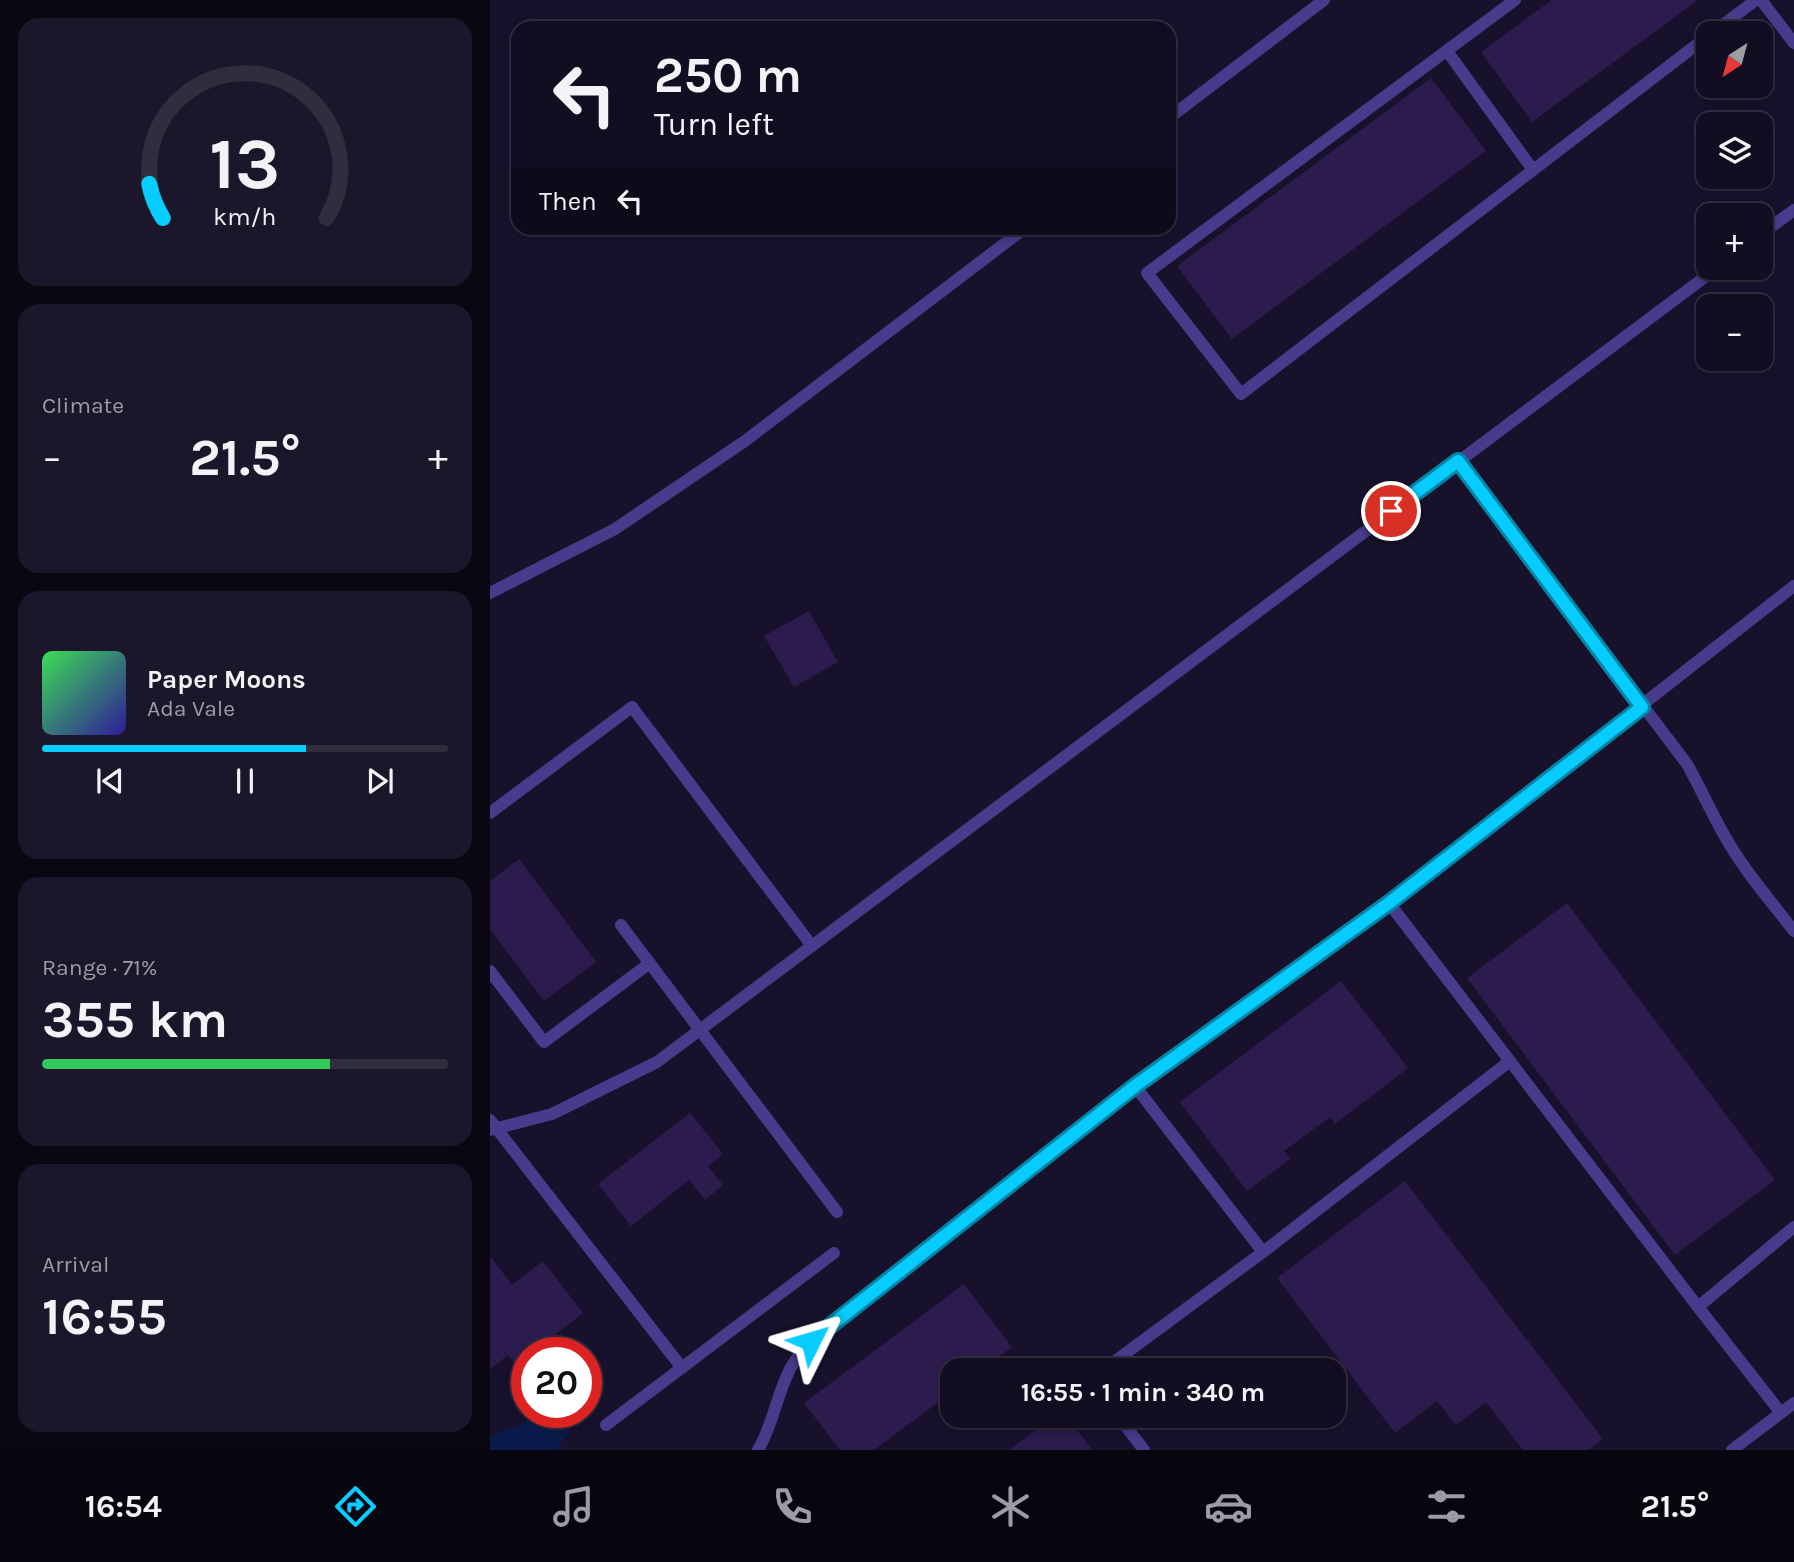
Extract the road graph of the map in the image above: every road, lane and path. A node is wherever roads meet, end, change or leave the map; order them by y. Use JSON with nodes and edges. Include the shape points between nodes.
{"nodes":[{"id":1,"x":1324,"y":0,"type":"edge"},
{"id":2,"x":1515,"y":0,"type":"edge"},
{"id":3,"x":1756,"y":0,"type":"edge"},
{"id":4,"x":1761,"y":0,"type":"edge"},
{"id":5,"x":1728,"y":21,"type":"edge"},
{"id":6,"x":1794,"y":43,"type":"edge"},
{"id":7,"x":1696,"y":46,"type":"edge"},
{"id":8,"x":1447,"y":51,"type":"junction"},
{"id":9,"x":1176,"y":113,"type":"edge"},
{"id":10,"x":1533,"y":170,"type":"junction"},
{"id":11,"x":1794,"y":211,"type":"edge"},
{"id":12,"x":1773,"y":226,"type":"edge"},
{"id":13,"x":1017,"y":235,"type":"edge"},
{"id":14,"x":1701,"y":280,"type":"edge"},
{"id":15,"x":1458,"y":461,"type":"junction"},
{"id":16,"x":1794,"y":586,"type":"edge"},
{"id":17,"x":490,"y":593,"type":"edge"},
{"id":18,"x":1642,"y":707,"type":"junction"},
{"id":19,"x":490,"y":813,"type":"edge"},
{"id":20,"x":1389,"y":903,"type":"junction"},
{"id":21,"x":621,"y":925,"type":"dead end"},
{"id":22,"x":1794,"y":931,"type":"edge"},
{"id":23,"x":812,"y":946,"type":"junction"},
{"id":24,"x":650,"y":963,"type":"junction"},
{"id":25,"x":490,"y":971,"type":"edge"},
{"id":26,"x":701,"y":1031,"type":"junction"},
{"id":27,"x":1510,"y":1061,"type":"junction"},
{"id":28,"x":1135,"y":1086,"type":"junction"},
{"id":29,"x":492,"y":1126,"type":"edge"},
{"id":30,"x":837,"y":1212,"type":"dead end"},
{"id":31,"x":1794,"y":1227,"type":"edge"},
{"id":32,"x":1263,"y":1252,"type":"junction"},
{"id":33,"x":834,"y":1253,"type":"dead end"},
{"id":34,"x":1698,"y":1307,"type":"junction"},
{"id":35,"x":1119,"y":1358,"type":"edge"},
{"id":36,"x":682,"y":1367,"type":"junction"},
{"id":37,"x":1794,"y":1403,"type":"edge"},
{"id":38,"x":1781,"y":1413,"type":"junction"},
{"id":39,"x":606,"y":1424,"type":"dead end"},
{"id":40,"x":1127,"y":1428,"type":"edge"},
{"id":41,"x":758,"y":1450,"type":"edge"},
{"id":42,"x":1144,"y":1450,"type":"edge"},
{"id":43,"x":1732,"y":1450,"type":"edge"}],
"edges":[{"from":1,"to":9,"type":"lane"},
{"from":2,"to":8,"type":"lane"},
{"from":3,"to":5,"type":"lane"},
{"from":4,"to":6,"type":"lane"},
{"from":7,"to":10,"type":"lane"},
{"from":8,"to":10,"type":"lane"},
{"from":8,"to":10,"type":"lane","via":[[1147,273],[1241,394]]},
{"from":11,"to":12,"type":"lane"},
{"from":13,"to":17,"type":"lane","via":[[745,441],[615,529]]},
{"from":14,"to":15,"type":"lane"},
{"from":15,"to":18,"type":"lane"},
{"from":15,"to":23,"type":"lane"},
{"from":16,"to":18,"type":"lane"},
{"from":18,"to":20,"type":"lane"},
{"from":18,"to":22,"type":"lane","via":[[1687,764],[1745,868]]},
{"from":19,"to":23,"type":"lane","via":[[632,707]]},
{"from":20,"to":27,"type":"lane"},
{"from":20,"to":28,"type":"lane"},
{"from":21,"to":24,"type":"lane"},
{"from":23,"to":26,"type":"lane"},
{"from":24,"to":25,"type":"lane","via":[[544,1042]]},
{"from":24,"to":26,"type":"lane"},
{"from":26,"to":29,"type":"lane","via":[[656,1062],[552,1114]]},
{"from":26,"to":30,"type":"lane"},
{"from":27,"to":32,"type":"lane"},
{"from":27,"to":34,"type":"lane"},
{"from":28,"to":32,"type":"lane"},
{"from":28,"to":41,"type":"lane","via":[[811,1341],[792,1364]]},
{"from":29,"to":36,"type":"lane"},
{"from":31,"to":34,"type":"lane"},
{"from":32,"to":35,"type":"lane"},
{"from":33,"to":36,"type":"lane"},
{"from":34,"to":38,"type":"lane"},
{"from":36,"to":39,"type":"lane"},
{"from":37,"to":38,"type":"lane"},
{"from":38,"to":43,"type":"lane"},
{"from":40,"to":42,"type":"lane"}]}
